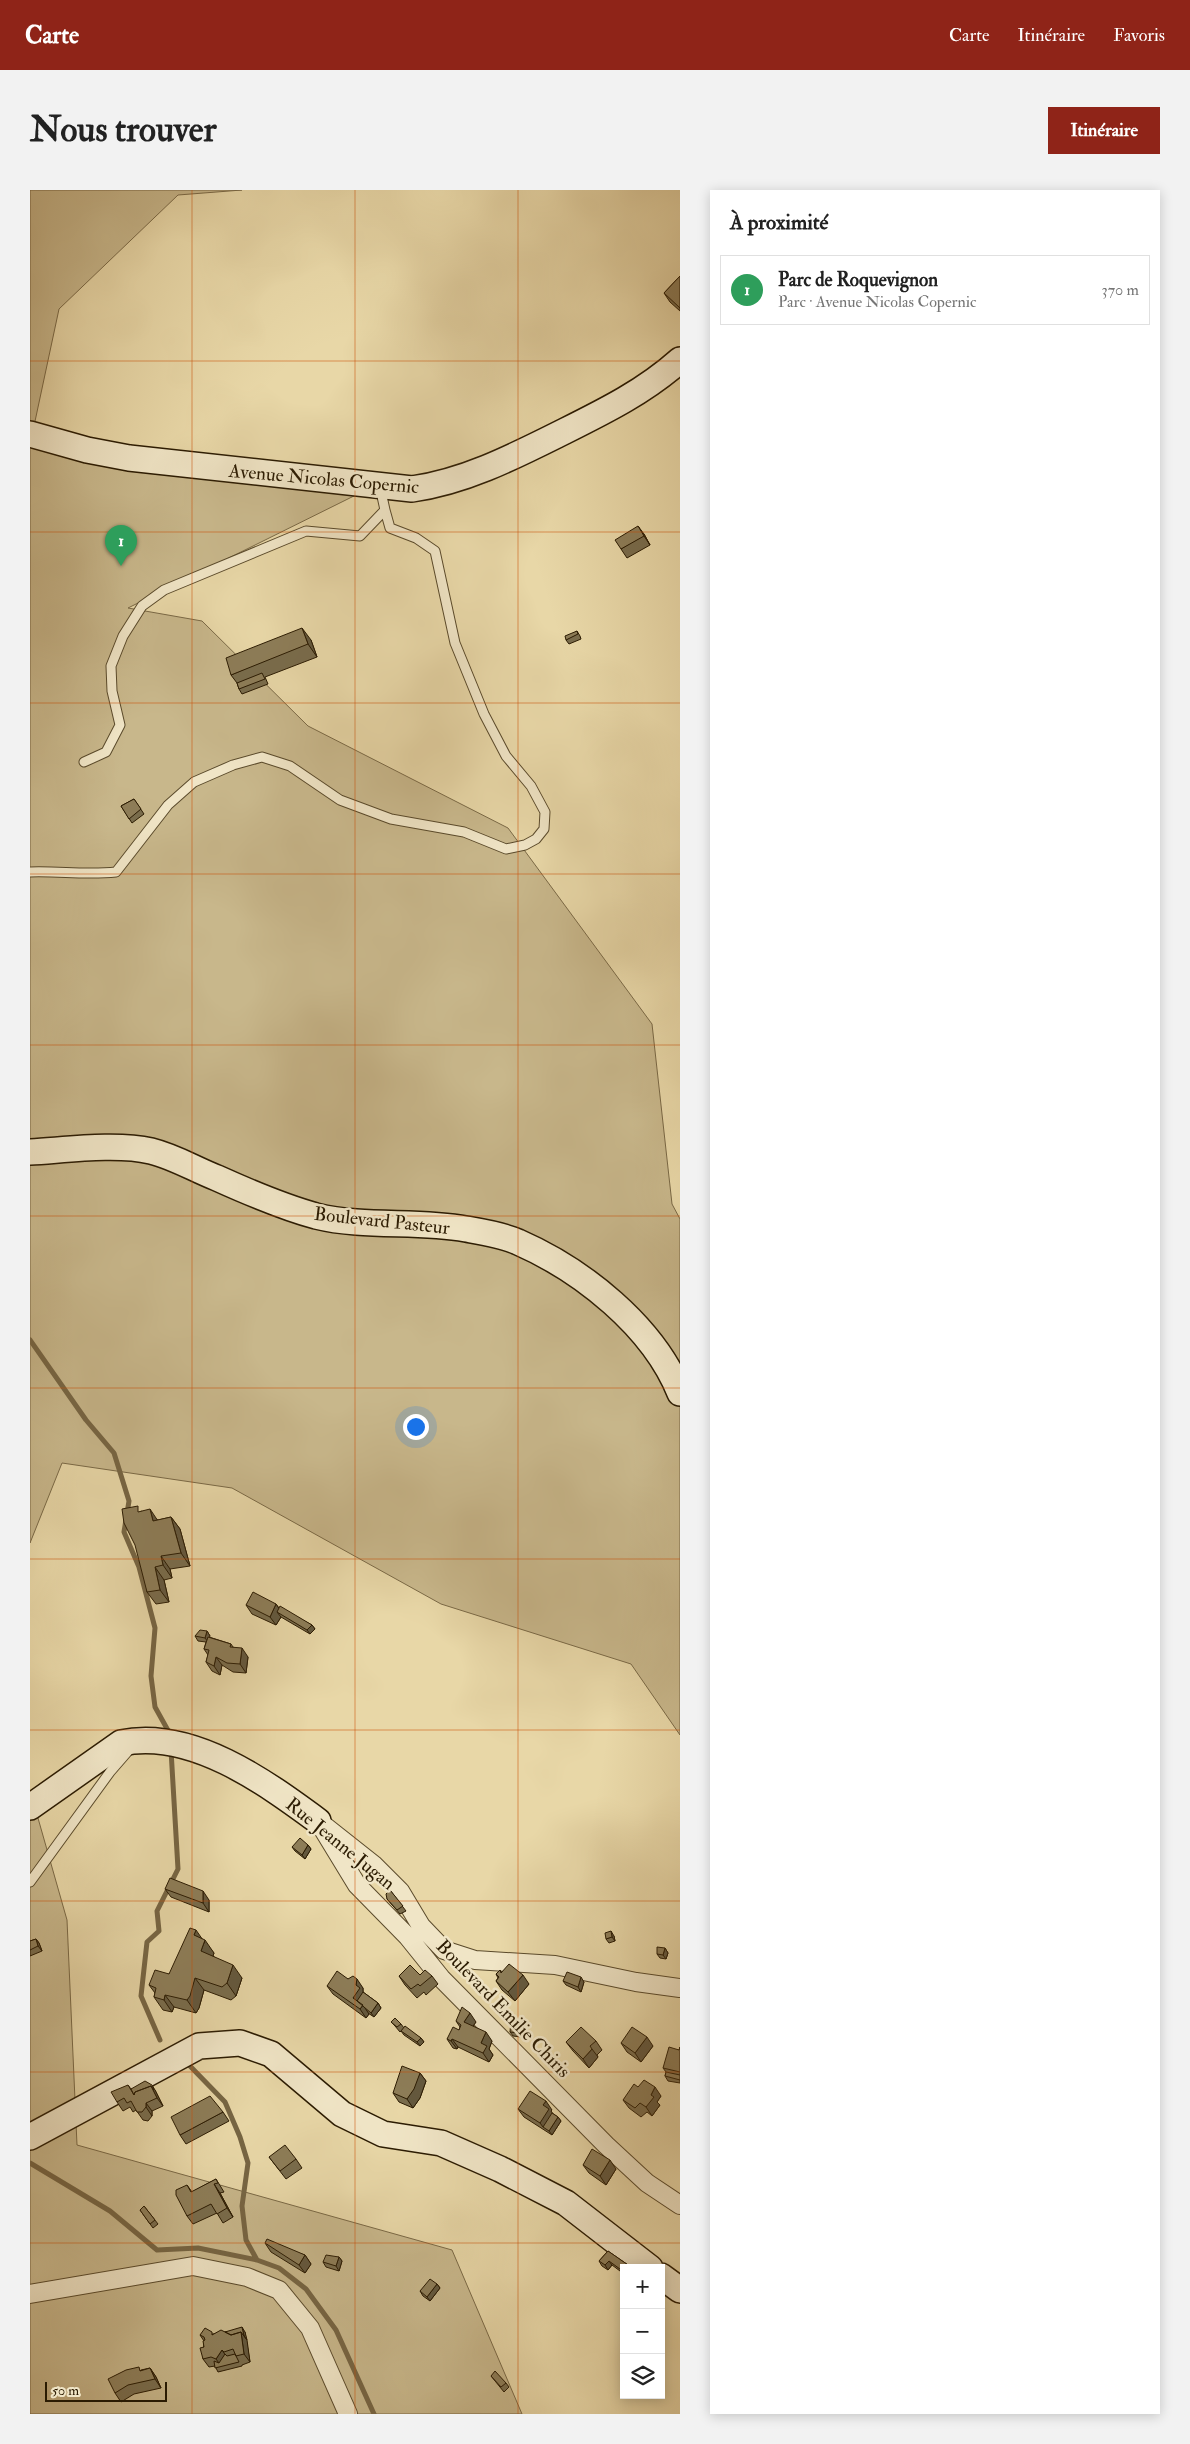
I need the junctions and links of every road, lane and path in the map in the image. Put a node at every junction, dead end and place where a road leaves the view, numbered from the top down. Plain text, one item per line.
1 (680, 360) edge
2 (30, 434) edge
3 (380, 484) junction
4 (385, 510) junction
5 (84, 762) dead end
6 (30, 872) edge
7 (30, 1152) edge
8 (680, 1393) edge
9 (148, 1740) junction
10 (30, 1807) edge
11 (318, 1821) junction
12 (30, 1882) edge
13 (680, 1988) edge
14 (30, 2137) edge
15 (680, 2205) edge
16 (645, 2264) edge
17 (665, 2279) edge
18 (680, 2290) edge
19 (30, 2294) edge
20 (348, 2414) edge

1 - 3 main road, Avenue Nicolas Copernic
2 - 3 main road, Avenue Nicolas Copernic
3 - 4 lane
4 - 5 lane
4 - 6 lane
7 - 8 main road, Boulevard Pasteur
9 - 10 main road
9 - 11 main road, Rue Jeanne Jugan
9 - 12 lane
11 - 13 street, Rue Jeanne Jugan
11 - 15 street, Boulevard Emilie Chiris
14 - 16 main road
17 - 18 main road
19 - 20 street

